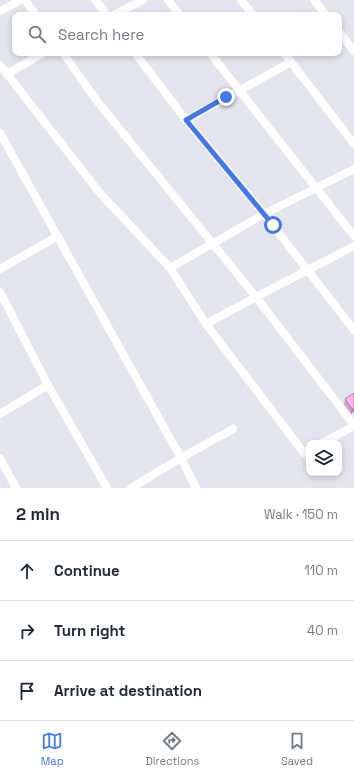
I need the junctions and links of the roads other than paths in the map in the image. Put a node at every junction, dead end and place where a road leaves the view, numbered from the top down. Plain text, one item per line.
1 (21, 0) edge
2 (25, 0) edge
3 (95, 0) edge
4 (143, 0) edge
5 (168, 0) edge
6 (240, 0) edge
7 (314, 0) edge
8 (0, 11) edge
9 (34, 12) edge
10 (105, 12) edge
11 (119, 12) edge
12 (178, 12) edge
13 (250, 12) edge
14 (324, 12) edge
15 (342, 36) edge
16 (354, 51) edge
17 (39, 56) edge
18 (65, 56) edge
19 (137, 56) edge
20 (212, 56) edge
21 (286, 56) edge
22 (291, 62) junction
23 (0, 65) edge
24 (7, 74) junction
25 (239, 90) junction
26 (186, 120) junction
27 (0, 133) edge
28 (354, 144) edge
29 (354, 169) edge
30 (316, 187) junction
31 (264, 214) junction
32 (58, 236) junction
33 (354, 236) edge
34 (212, 243) junction
35 (354, 246) edge
36 (170, 268) junction
37 (0, 269) edge
38 (308, 270) junction
39 (0, 292) edge
40 (256, 297) junction
41 (206, 324) junction
42 (354, 330) edge
43 (48, 385) junction
44 (0, 414) edge
45 (354, 425) edge
46 (233, 429) dead end
47 (327, 440) edge
48 (306, 452) edge
49 (0, 458) edge
50 (181, 458) junction
51 (16, 488) edge
52 (107, 488) edge
53 (131, 488) edge
54 (196, 488) edge

1 - 8 street
2 - 9 street
3 - 10 street
4 - 11 street
5 - 12 street
6 - 13 street
7 - 14 street
15 - 16 street
17 - 24 street
18 - 34 street
19 - 26 street
20 - 25 street
21 - 22 street
22 - 25 street
22 - 28 street
23 - 24 street
24 - 36 street
25 - 26 street
25 - 30 street
26 - 31 street
27 - 32 street
29 - 30 street
30 - 31 street
30 - 33 street
31 - 34 street
31 - 38 street
32 - 37 street
32 - 50 street
34 - 36 street
34 - 40 street
35 - 38 street
36 - 41 street
38 - 40 street
38 - 42 street
39 - 43 street
40 - 41 street
40 - 45 street
41 - 48 street
43 - 44 street
43 - 52 street
45 - 47 street
46 - 50 street
49 - 51 street
50 - 53 street
50 - 54 street

